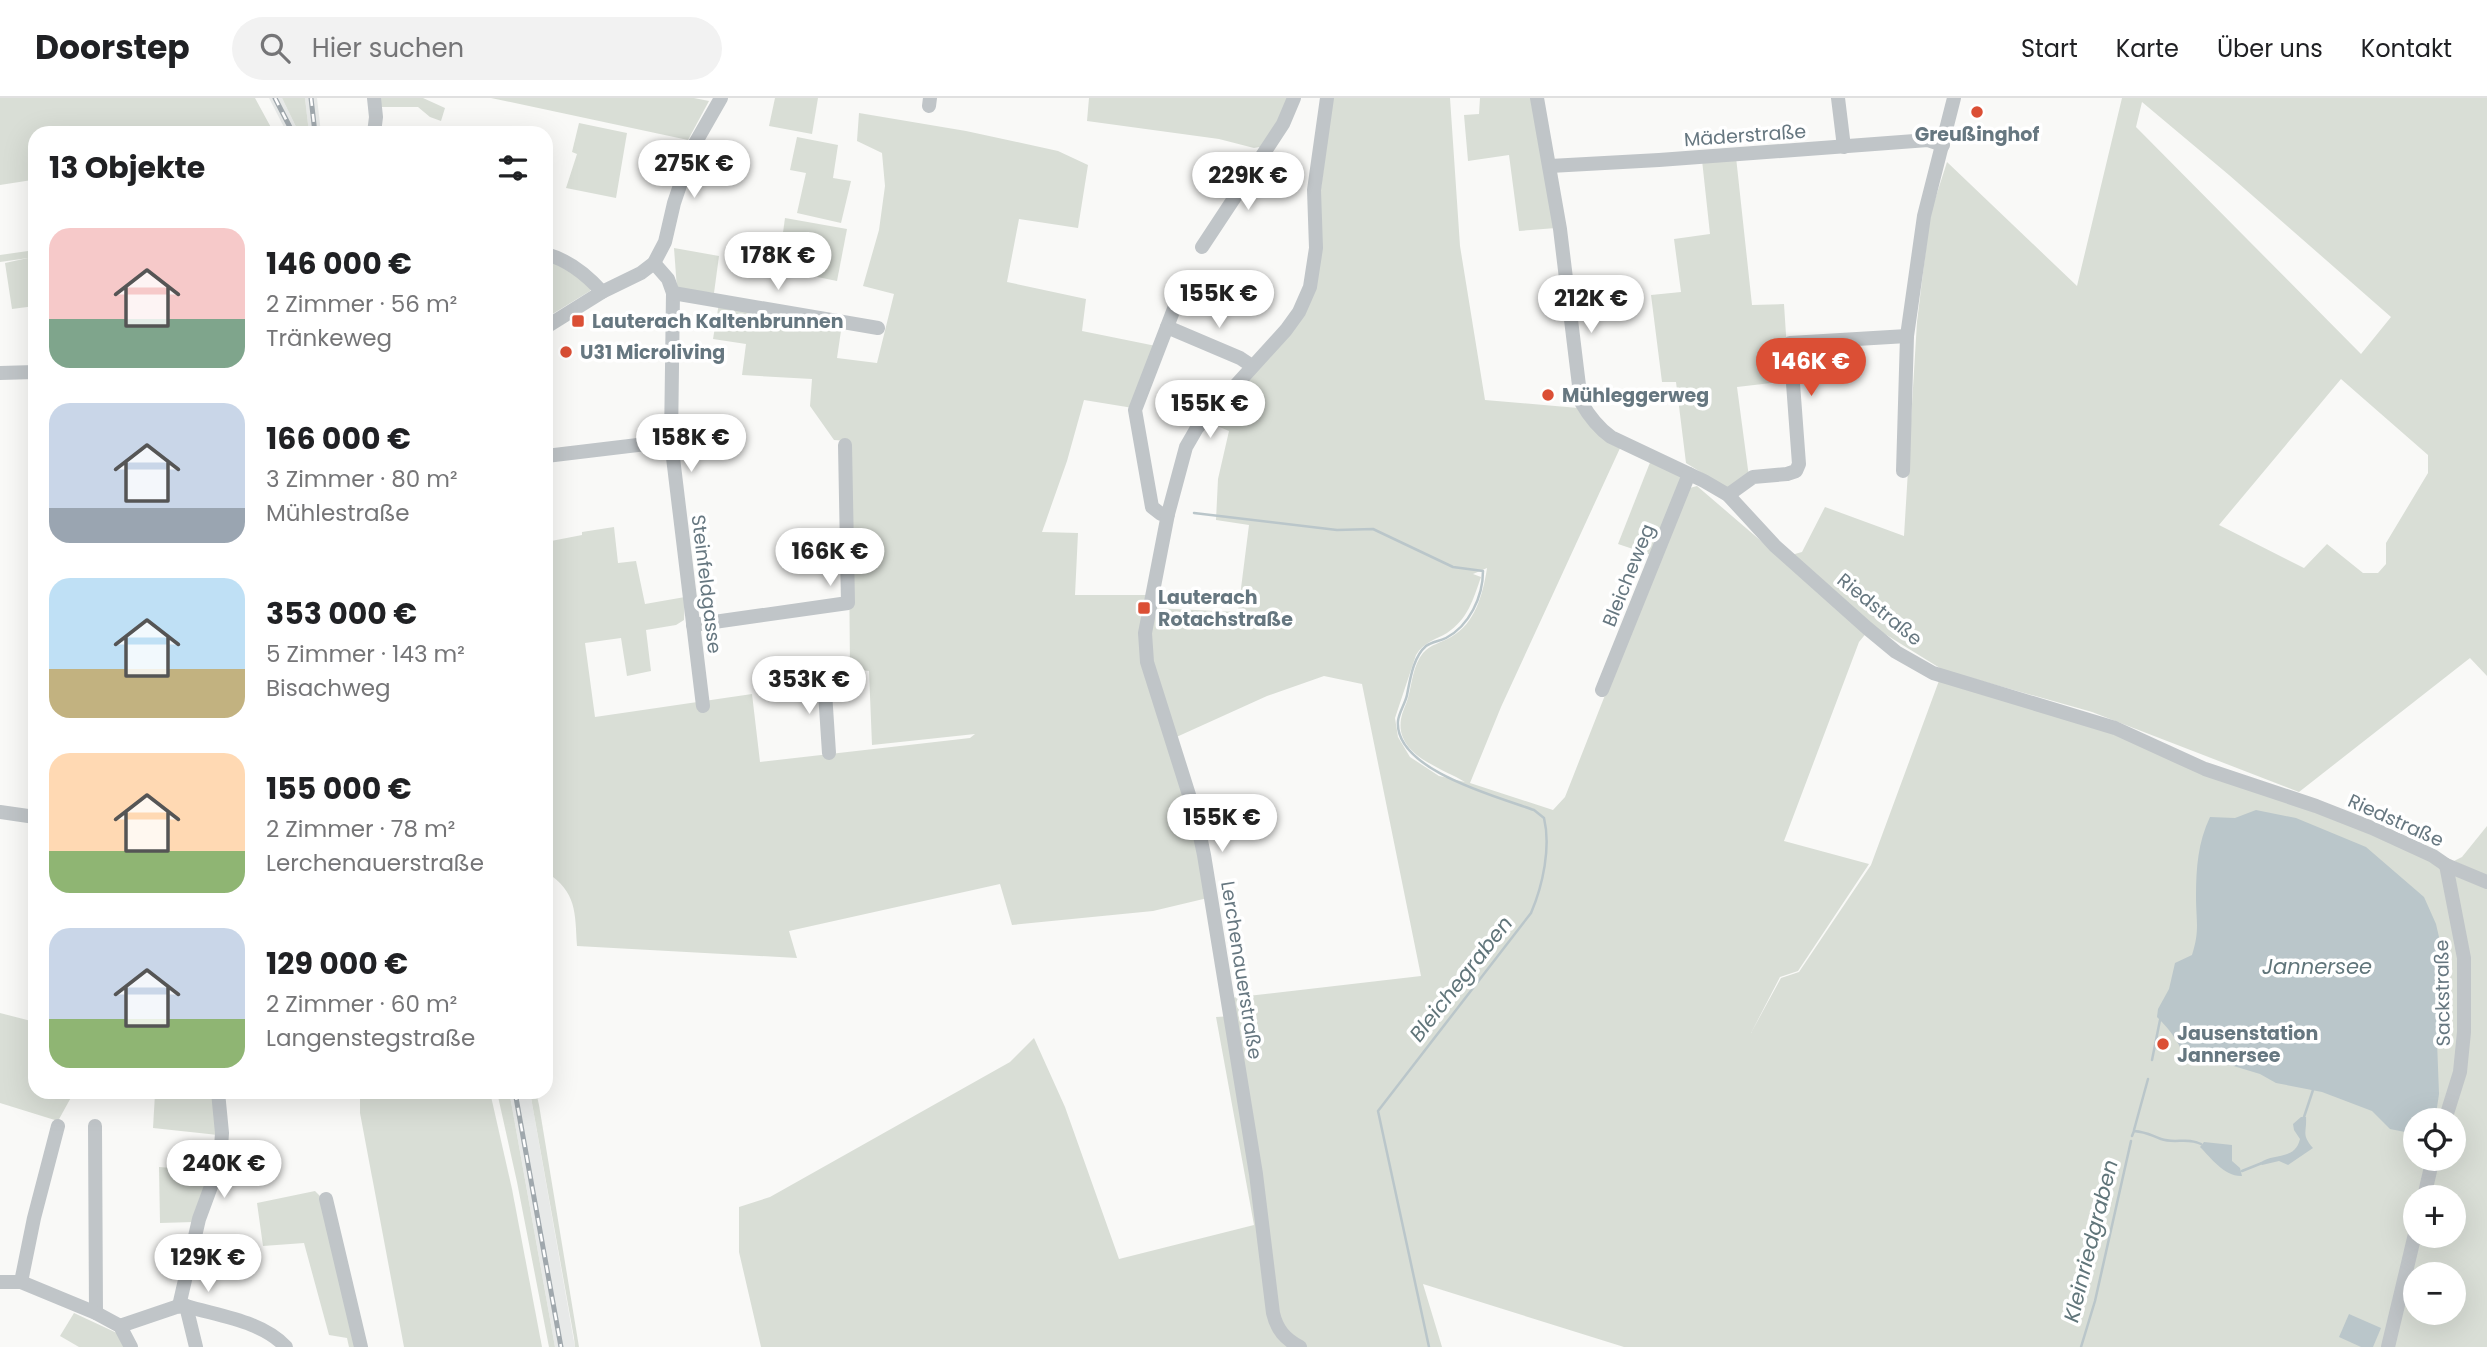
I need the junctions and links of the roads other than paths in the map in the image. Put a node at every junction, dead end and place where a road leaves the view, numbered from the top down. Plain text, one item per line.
1 (374, 98) edge
2 (721, 98) edge
3 (1294, 98) edge
4 (1327, 98) edge
5 (1537, 98) edge
6 (1838, 98) edge
7 (1954, 98) edge
8 (375, 126) edge
9 (1943, 145) junction
10 (1843, 147) junction
11 (1549, 166) junction
12 (1202, 247) dead end
13 (553, 257) edge
14 (654, 263) junction
15 (602, 292) junction
16 (673, 293) junction
17 (1177, 301) dead end
18 (553, 323) edge
19 (1167, 327) junction
20 (878, 328) dead end
21 (1907, 336) junction
22 (1252, 366) junction
23 (28, 372) edge
24 (0, 373) edge
25 (671, 442) junction
26 (845, 445) dead end
27 (553, 455) edge
28 (1903, 471) dead end
29 (1689, 474) junction
30 (1728, 495) junction
31 (1168, 514) junction
32 (693, 625) junction
33 (824, 677) dead end
34 (1602, 690) dead end
35 (703, 706) dead end
36 (829, 753) dead end
37 (0, 812) edge
38 (28, 816) edge
39 (2446, 865) junction
40 (2487, 882) edge
41 (219, 1099) edge
42 (2449, 1108) edge
43 (58, 1126) dead end
44 (95, 1126) dead end
45 (326, 1199) dead end
46 (2412, 1248) edge
47 (0, 1282) edge
48 (22, 1282) junction
49 (183, 1306) junction
50 (96, 1314) junction
51 (120, 1326) junction
52 (131, 1347) edge
53 (196, 1347) edge
54 (286, 1347) edge
55 (361, 1347) edge
56 (1300, 1347) edge
57 (2388, 1347) edge

1 - 8 street
2 - 14 street
3 - 12 street
4 - 22 street, Lerchenauerstraße
5 - 11 street, Riedstraße
6 - 10 street
7 - 9 street
9 - 10 street, Mäderstraße
9 - 21 street
10 - 11 street, Mäderstraße
11 - 29 street, Riedstraße
13 - 15 street
14 - 15 street
14 - 16 street
15 - 18 street
16 - 20 street
16 - 25 street, Steinfeldgasse
17 - 19 street
19 - 22 street
19 - 31 street
21 - 28 street
21 - 30 street
22 - 31 street, Lerchenauerstraße
23 - 24 street
25 - 27 street
25 - 32 street, Steinfeldgasse
26 - 32 street
29 - 30 street, Riedstraße
29 - 34 street, Bleicheweg
30 - 39 street, Riedstraße
31 - 56 street, Lerchenauerstraße
32 - 35 street, Steinfeldgasse
33 - 36 street
37 - 38 street
39 - 40 street, Riedstraße
39 - 42 street, Sackstraße
41 - 49 street
43 - 48 street
44 - 50 street
45 - 55 street
46 - 57 street
47 - 48 street
48 - 50 street
49 - 51 street
49 - 53 street
49 - 54 street
50 - 51 street
51 - 52 street

